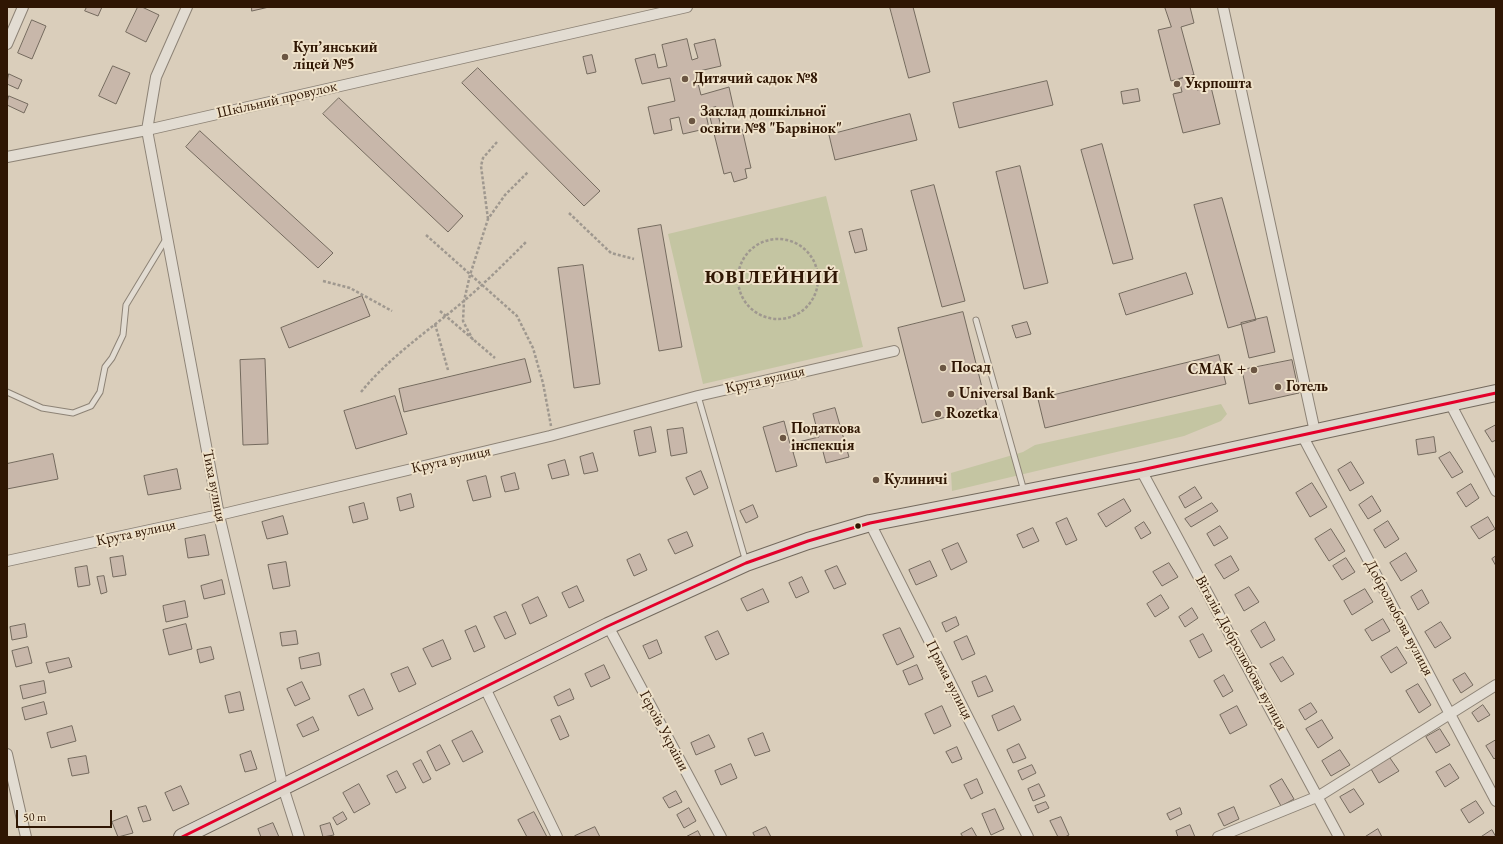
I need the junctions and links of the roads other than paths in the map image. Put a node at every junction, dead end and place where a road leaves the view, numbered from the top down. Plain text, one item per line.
1 (24, 7) edge
2 (187, 7) edge
3 (687, 7) edge
4 (1224, 7) edge
5 (7, 44) edge
6 (147, 130) junction
7 (7, 158) edge
8 (167, 238) junction
9 (976, 320) dead end
10 (894, 351) dead end
11 (7, 392) edge
12 (1496, 393) edge
13 (698, 396) junction
14 (1450, 403) junction
15 (1308, 433) junction
16 (1141, 470) junction
17 (1496, 491) edge
18 (1024, 494) junction
19 (219, 515) junction
20 (870, 523) junction
21 (7, 561) edge
22 (746, 562) junction
23 (608, 626) junction
24 (1496, 685) edge
25 (485, 688) junction
26 (1450, 713) junction
27 (7, 754) edge
28 (283, 787) junction
29 (1319, 796) junction
30 (1496, 801) edge
31 (26, 837) edge
32 (182, 837) edge
33 (299, 837) edge
34 (557, 837) edge
35 (721, 837) edge
36 (1028, 837) edge
37 (1218, 837) edge
38 (1340, 837) edge

1 - 5 street
2 - 6 street
3 - 6 street, Шкільний провулок
4 - 15 street, Добролюбова вулиця
6 - 7 street, Шкільний провулок
6 - 8 street, Тиха вулиця
8 - 11 lane
8 - 19 street, Тиха вулиця
9 - 18 lane
10 - 13 street, Крута вулиця
12 - 14 main road
13 - 19 street, Крута вулиця
13 - 22 lane
14 - 15 main road
14 - 17 street
15 - 16 main road
15 - 26 street, Добролюбова вулиця
16 - 18 main road
16 - 29 street, Віталія Добролюбова вулиця
18 - 20 main road
19 - 21 street, Крута вулиця
19 - 28 street, Тиха вулиця
20 - 22 main road
20 - 36 street, Пряма вулиця
22 - 23 main road
23 - 25 main road
23 - 35 street, Героїв України
24 - 26 street
25 - 28 main road
25 - 34 street
26 - 29 street
26 - 30 street, Добролюбова вулиця
27 - 31 street
28 - 32 main road
28 - 33 street, Тиха вулиця
29 - 37 street
29 - 38 street, Віталія Добролюбова вулиця

